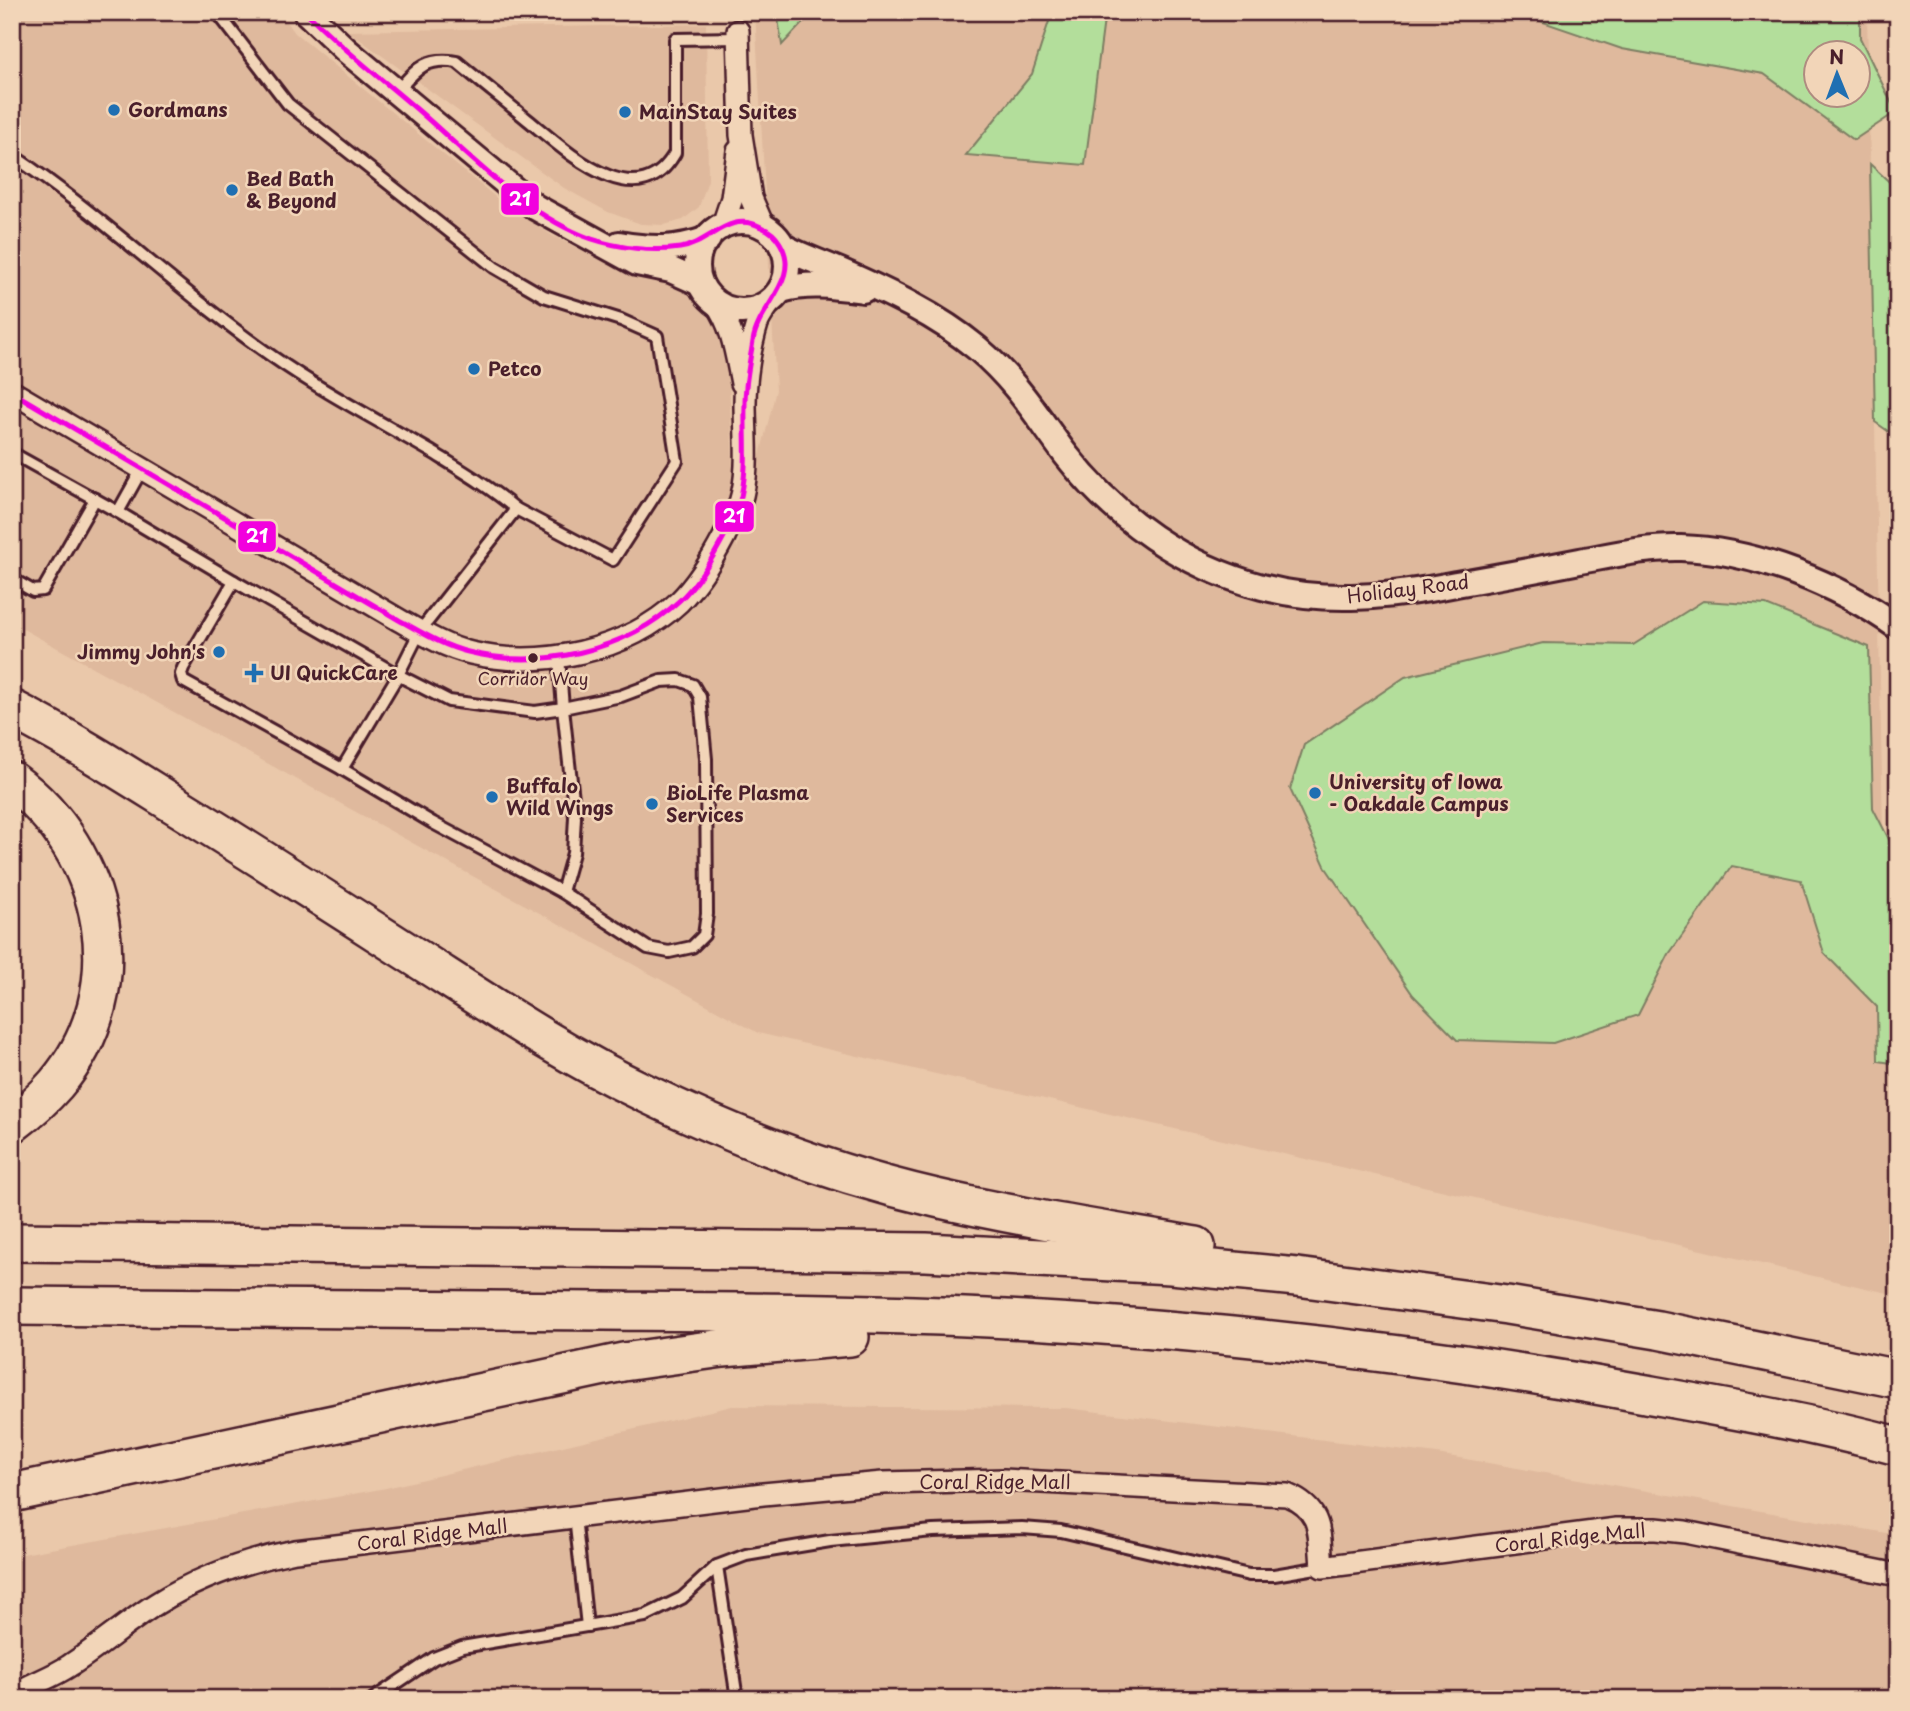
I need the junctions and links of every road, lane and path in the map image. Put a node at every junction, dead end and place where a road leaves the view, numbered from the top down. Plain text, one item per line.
1 (217, 12) edge
2 (306, 12) edge
3 (738, 34) joint
4 (396, 92) junction
5 (741, 135) junction
6 (12, 155) edge
7 (764, 228) junction
8 (715, 233) junction
9 (593, 239) junction
10 (782, 246) junction
11 (700, 283) junction
12 (885, 293) junction
13 (775, 296) junction
14 (716, 303) junction
15 (12, 392) edge
16 (745, 400) junction
17 (12, 453) edge
18 (142, 468) junction
19 (95, 499) junction
20 (516, 509) junction
21 (118, 512) junction
22 (12, 579) edge
23 (234, 582) junction
24 (1898, 627) edge
25 (420, 631) junction
26 (559, 657) junction
27 (398, 675) junction
28 (563, 708) junction
29 (12, 709) edge
30 (342, 769) junction
31 (12, 781) edge
32 (562, 892) junction
33 (12, 1124) edge
34 (12, 1242) edge
35 (1507, 1305) junction
36 (12, 1306) edge
37 (1252, 1338) junction
38 (1898, 1379) edge
39 (1898, 1446) edge
40 (12, 1493) edge
41 (575, 1517) junction
42 (717, 1566) junction
43 (1322, 1567) junction
44 (1898, 1575) edge
45 (587, 1626) junction
46 (68, 1667) junction
47 (12, 1696) edge
48 (38, 1699) edge
49 (373, 1699) edge
50 (737, 1699) edge

1 - 20 lane
2 - 4 street
3 - 4 lane
3 - 5 street
4 - 9 street
5 - 7 street
5 - 8 street
6 - 20 lane
7 - 8 street
7 - 10 street, Holiday Road
8 - 9 street
8 - 11 street
9 - 11 street
10 - 12 street, Holiday Road
10 - 13 street
11 - 14 street
12 - 13 street, Holiday Road
12 - 24 street, Holiday Road
13 - 14 street, Holiday Road
13 - 16 street
14 - 16 street
15 - 18 street
16 - 26 street
17 - 19 lane
18 - 21 lane
18 - 25 street
19 - 21 lane
19 - 22 lane
20 - 25 lane
21 - 23 lane
23 - 27 lane
23 - 30 lane
25 - 26 street
25 - 27 lane
26 - 28 lane
27 - 28 lane
27 - 30 lane
28 - 32 lane
28 - 32 lane
29 - 35 highway
30 - 32 lane
31 - 33 highway
34 - 35 highway
35 - 38 highway
36 - 37 highway
37 - 39 highway
37 - 40 highway
41 - 43 street, Coral Ridge Mall
41 - 45 lane
41 - 46 street, Coral Ridge Mall
42 - 43 lane
42 - 45 lane
42 - 50 lane
43 - 44 street, Coral Ridge Mall
45 - 49 lane
46 - 47 street, Coral Ridge Mall
46 - 48 street, Coral Ridge Mall

